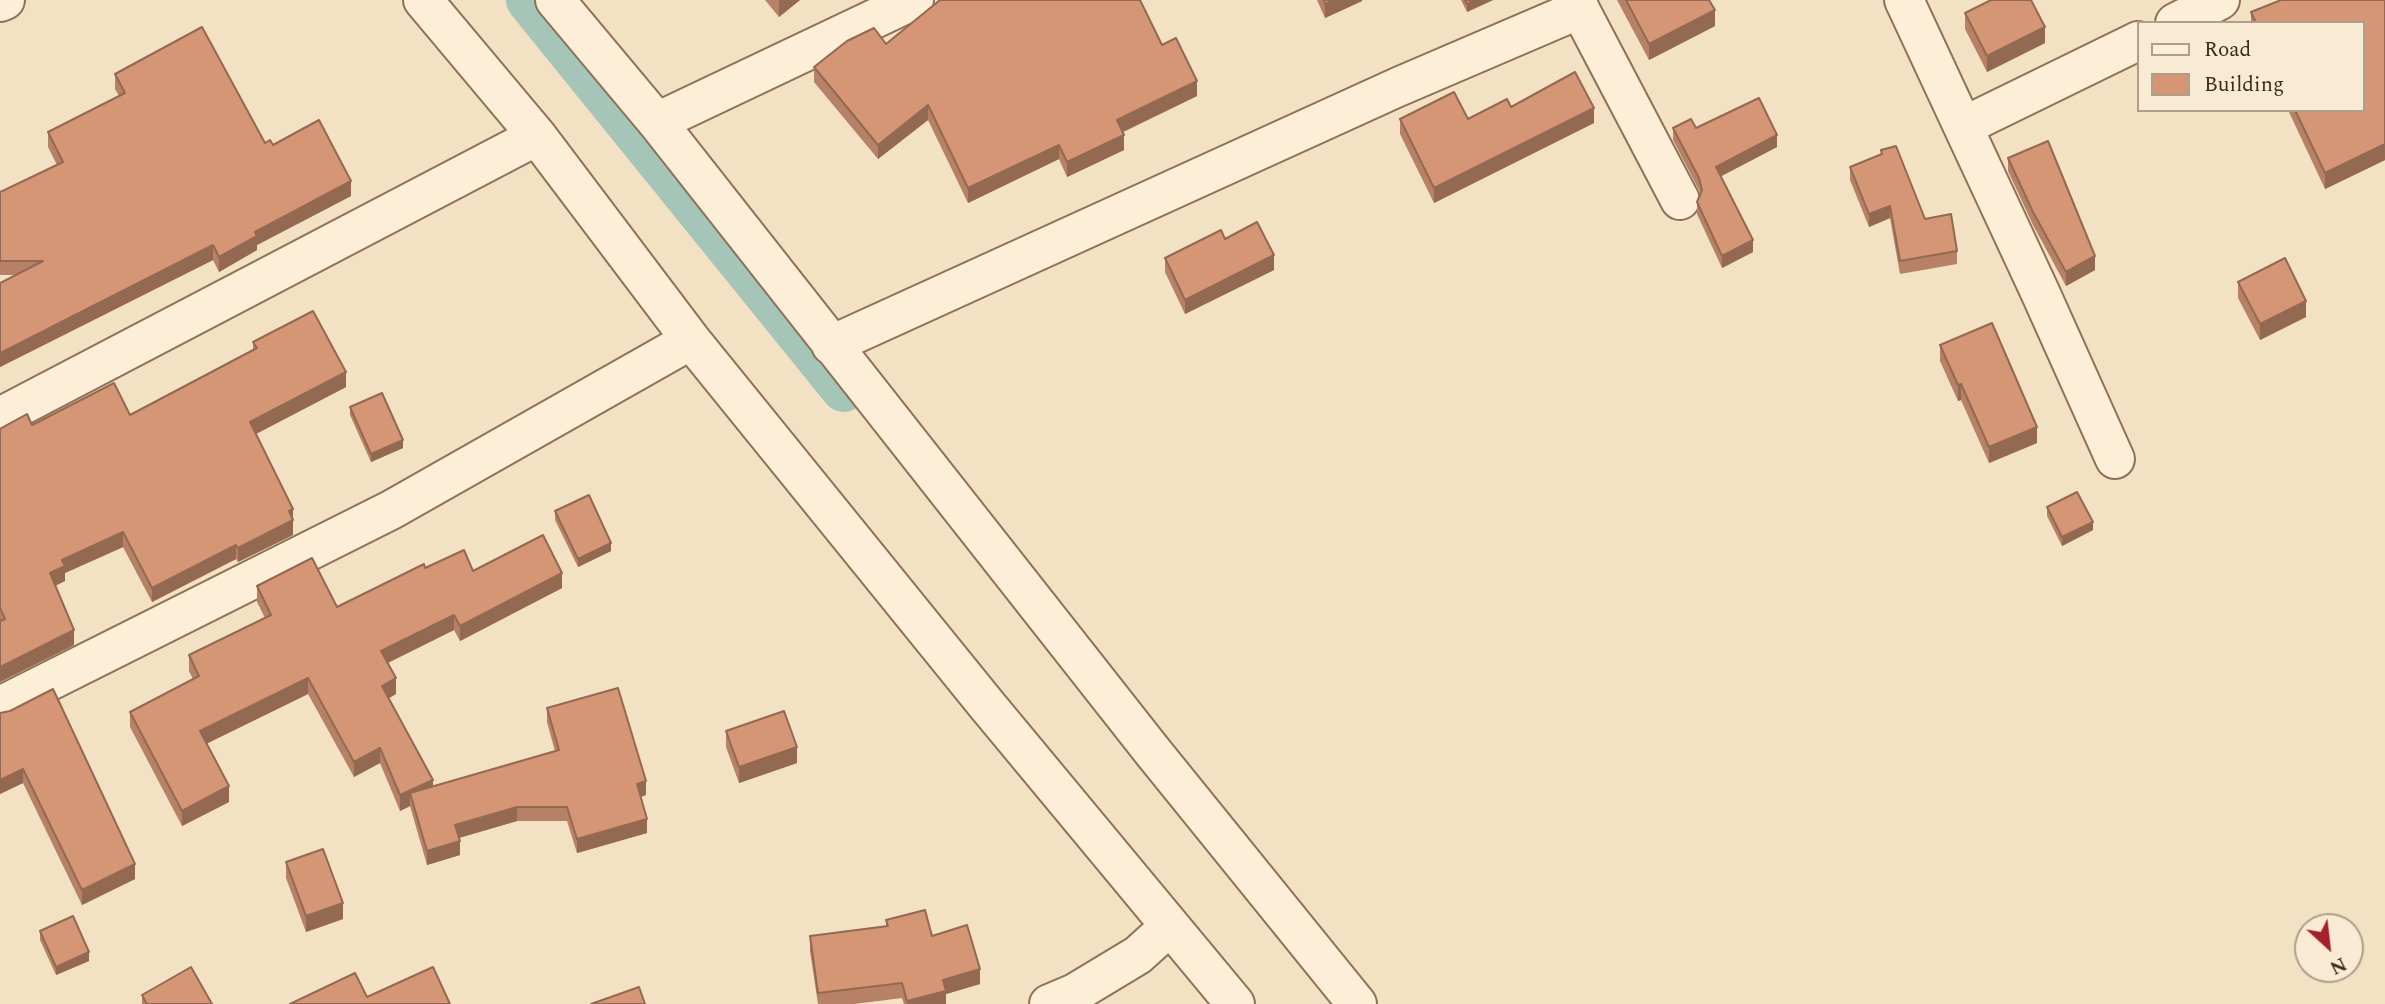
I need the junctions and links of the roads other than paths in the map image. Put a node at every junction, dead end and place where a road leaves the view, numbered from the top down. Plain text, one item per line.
1 (423, 0) edge
2 (555, 0) edge
3 (914, 0) edge
4 (1904, 0) edge
5 (2220, 0) edge
6 (1577, 5) edge
7 (2179, 21) edge
8 (2136, 42) edge
9 (657, 122) junction
10 (1964, 126) junction
11 (537, 136) junction
12 (1681, 200) dead end
13 (691, 340) junction
14 (831, 345) junction
15 (0, 417) edge
16 (2115, 459) dead end
17 (0, 706) edge
18 (1170, 926) junction
19 (1049, 1004) edge
20 (1235, 1004) edge
21 (1357, 1004) edge

1 - 11 street
2 - 9 street
3 - 9 street
4 - 10 street
5 - 7 street
6 - 12 street
6 - 14 street
8 - 10 street
9 - 14 street
10 - 16 street
11 - 13 street
11 - 15 street
13 - 17 street
13 - 18 street
14 - 21 street
18 - 19 street
18 - 20 street

